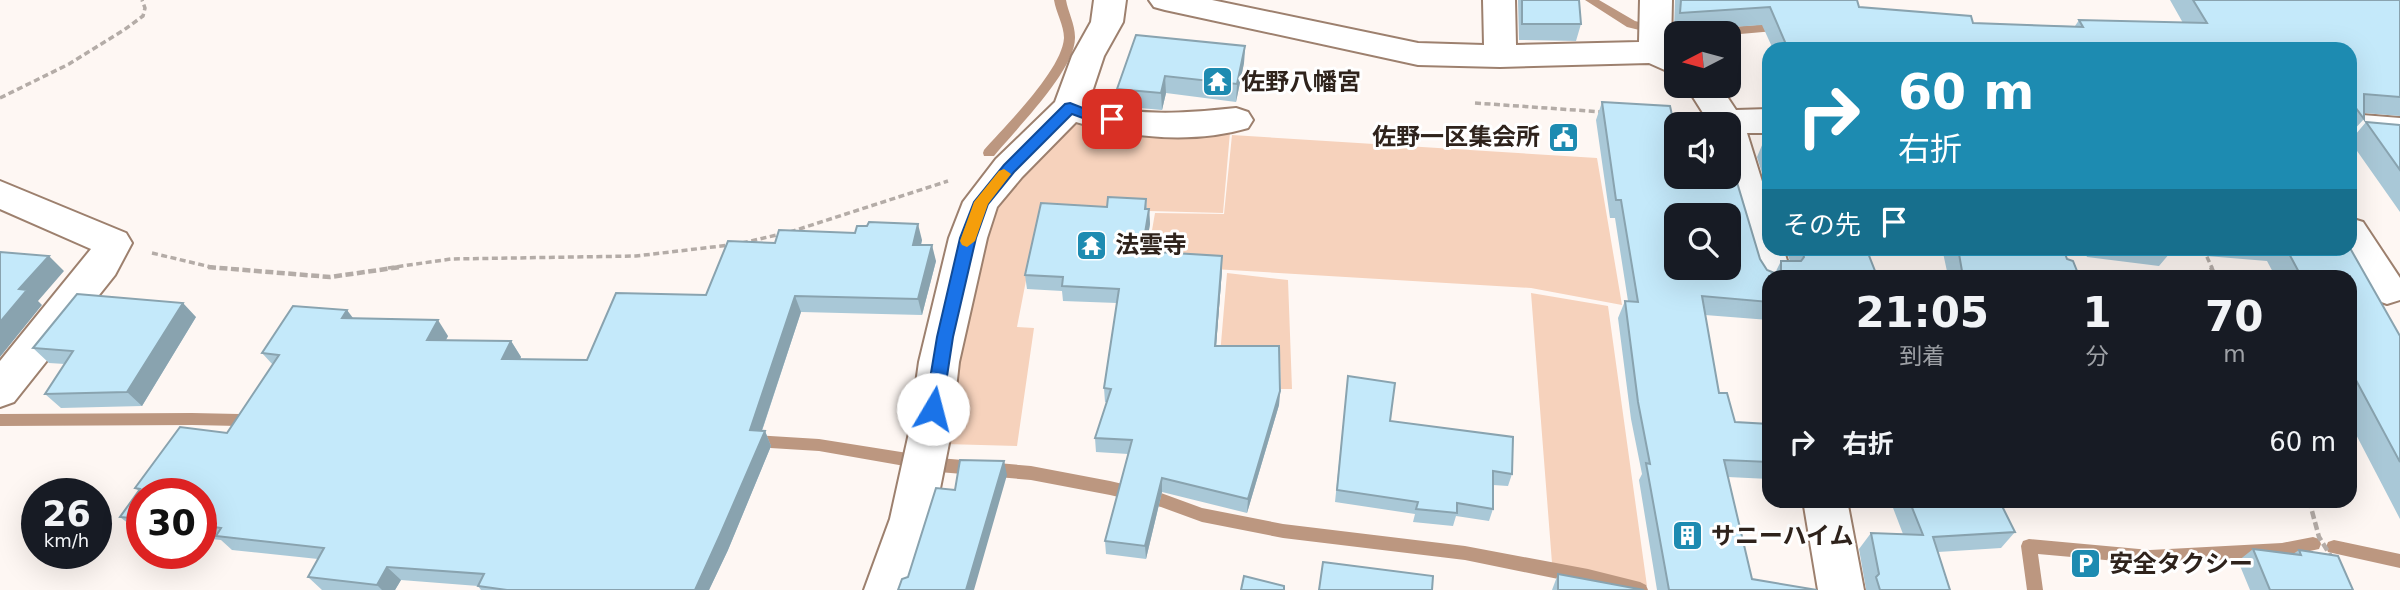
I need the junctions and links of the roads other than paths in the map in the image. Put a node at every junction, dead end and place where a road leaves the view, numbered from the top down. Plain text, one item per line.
1 (1110, 0) edge
2 (1165, 0) edge
3 (1499, 0) edge
4 (1656, 0) edge
5 (1664, 46) edge
6 (1500, 56) junction
7 (1664, 58) edge
8 (1070, 107) junction
9 (1236, 120) dead end
10 (1762, 122) edge
11 (1741, 124) edge
12 (2357, 127) edge
13 (2400, 130) edge
14 (1741, 172) edge
15 (0, 194) edge
16 (1762, 240) edge
17 (2357, 243) edge
18 (2387, 289) dead end
19 (0, 390) edge
20 (1826, 508) edge
21 (887, 590) edge
22 (1841, 590) edge

1 - 8 street
2 - 6 street
3 - 6 street
4 - 5 street
6 - 7 street
8 - 9 street
8 - 21 street
10 - 11 street
12 - 13 street
14 - 16 street
15 - 19 street
17 - 18 street
20 - 22 street

